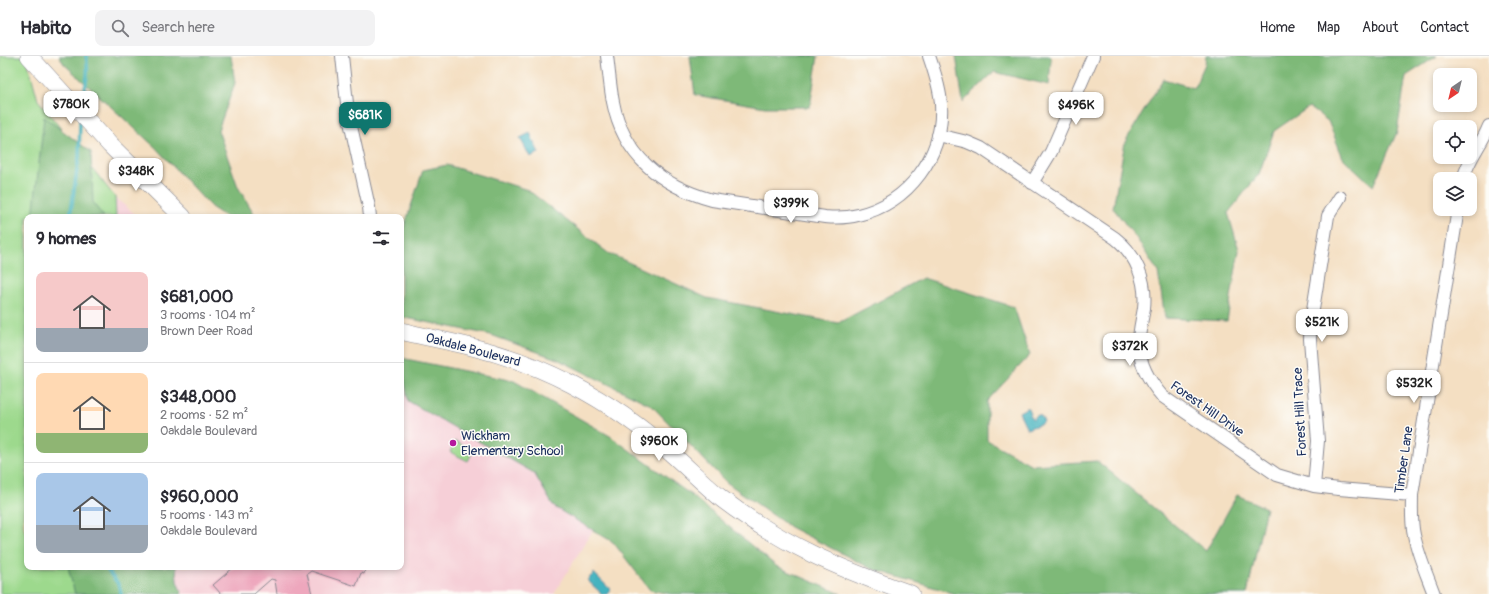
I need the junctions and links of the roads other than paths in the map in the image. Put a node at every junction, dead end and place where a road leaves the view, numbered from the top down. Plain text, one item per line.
1 (29, 56) edge
2 (342, 56) edge
3 (607, 56) edge
4 (928, 56) edge
5 (1093, 56) edge
6 (1489, 126) edge
7 (938, 135) junction
8 (1466, 172) edge
9 (1032, 183) junction
10 (1340, 197) dead end
11 (179, 214) edge
12 (370, 214) edge
13 (1457, 216) edge
14 (404, 332) edge
15 (1314, 486) junction
16 (1412, 495) junction
17 (911, 594) edge
18 (1434, 594) edge

1 - 11 main road
2 - 12 street
3 - 7 street
4 - 7 street
5 - 9 street
6 - 8 street
7 - 9 street, Forest Hill Drive
9 - 15 street, Forest Hill Drive
10 - 15 street, Forest Hill Trace
13 - 16 street, Timber Lane
14 - 17 main road, Oakdale Boulevard
15 - 16 street, Forest Hill Drive
16 - 18 street, Timber Lane

